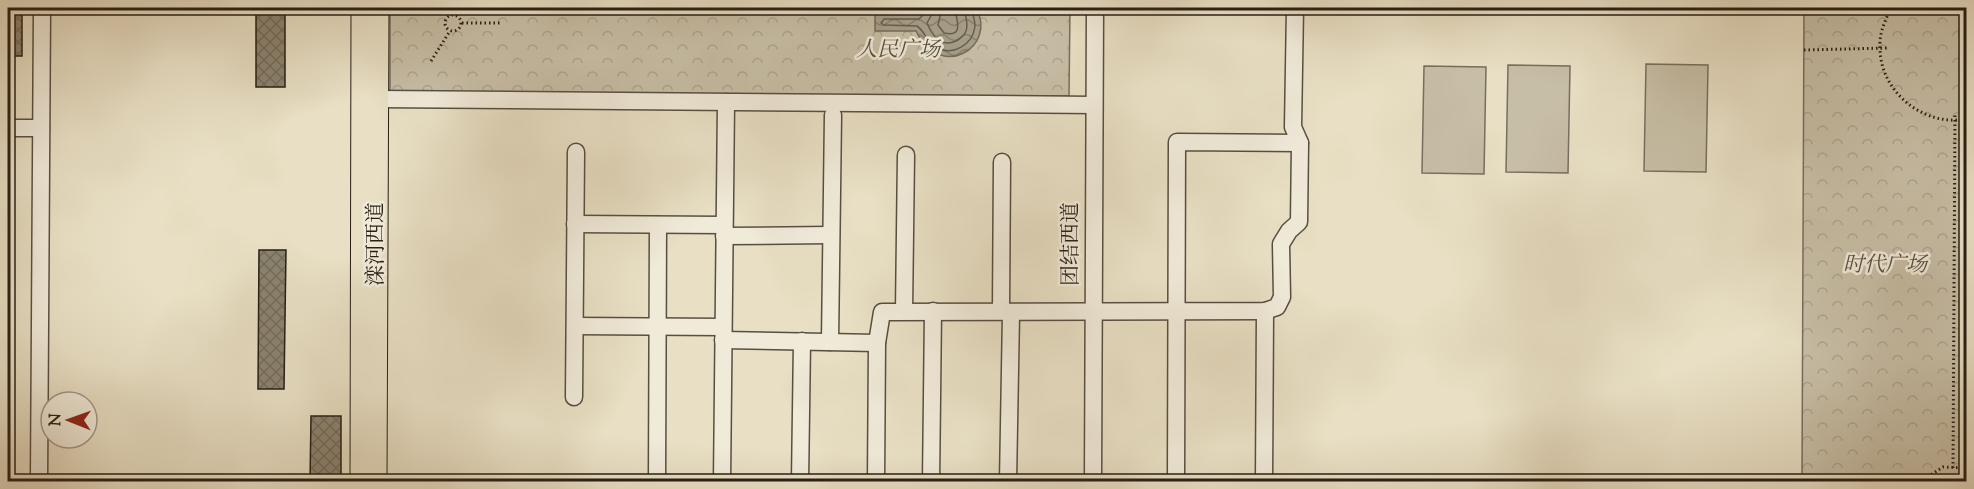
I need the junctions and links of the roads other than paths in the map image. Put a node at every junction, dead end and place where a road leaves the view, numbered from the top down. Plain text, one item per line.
1 (42, 8) edge
2 (362, 8) edge
3 (378, 8) edge
4 (1095, 8) edge
5 (1295, 8) edge
6 (378, 99) junction
7 (726, 102) junction
8 (1094, 105) junction
9 (833, 116) dead end
10 (8, 128) edge
11 (41, 128) junction
12 (1300, 143) junction
13 (576, 152) dead end
14 (906, 155) dead end
15 (1002, 162) dead end
16 (575, 224) junction
17 (658, 225) junction
18 (724, 230) junction
19 (831, 235) junction
20 (1177, 310) junction
21 (904, 311) junction
22 (933, 311) junction
23 (1264, 311) junction
24 (1006, 312) junction
25 (1094, 313) junction
26 (575, 326) junction
27 (658, 326) junction
28 (723, 333) junction
29 (802, 341) junction
30 (830, 342) junction
31 (878, 343) junction
32 (574, 397) dead end
33 (39, 482) edge
34 (361, 482) edge
35 (376, 482) edge
36 (657, 482) edge
37 (722, 482) edge
38 (800, 482) edge
39 (876, 482) edge
40 (931, 482) edge
41 (1008, 482) edge
42 (1093, 482) edge
43 (1176, 482) edge
44 (1264, 482) edge

1 - 11 street
2 - 34 main road, 滦河西道
3 - 6 main road, 滦河西道
4 - 8 street, 团结西道
5 - 12 street
6 - 7 street
6 - 35 main road, 滦河西道
7 - 8 street
7 - 18 street
8 - 25 street, 团结西道
9 - 19 street
10 - 11 street
11 - 33 street
12 - 20 street
12 - 23 street
13 - 16 street
14 - 21 street
15 - 24 street
16 - 17 street
16 - 26 street
17 - 18 street
17 - 27 street
18 - 19 street
18 - 28 street
19 - 30 street
20 - 23 street
20 - 25 street
20 - 43 street
21 - 22 street
21 - 31 street
22 - 24 street
22 - 40 street
23 - 44 street
24 - 25 street
24 - 41 street
25 - 42 street, 团结西道
26 - 27 street
26 - 32 street
27 - 28 street
27 - 36 street
28 - 29 street
28 - 37 street
29 - 30 street
29 - 38 street
30 - 31 street
31 - 39 street

